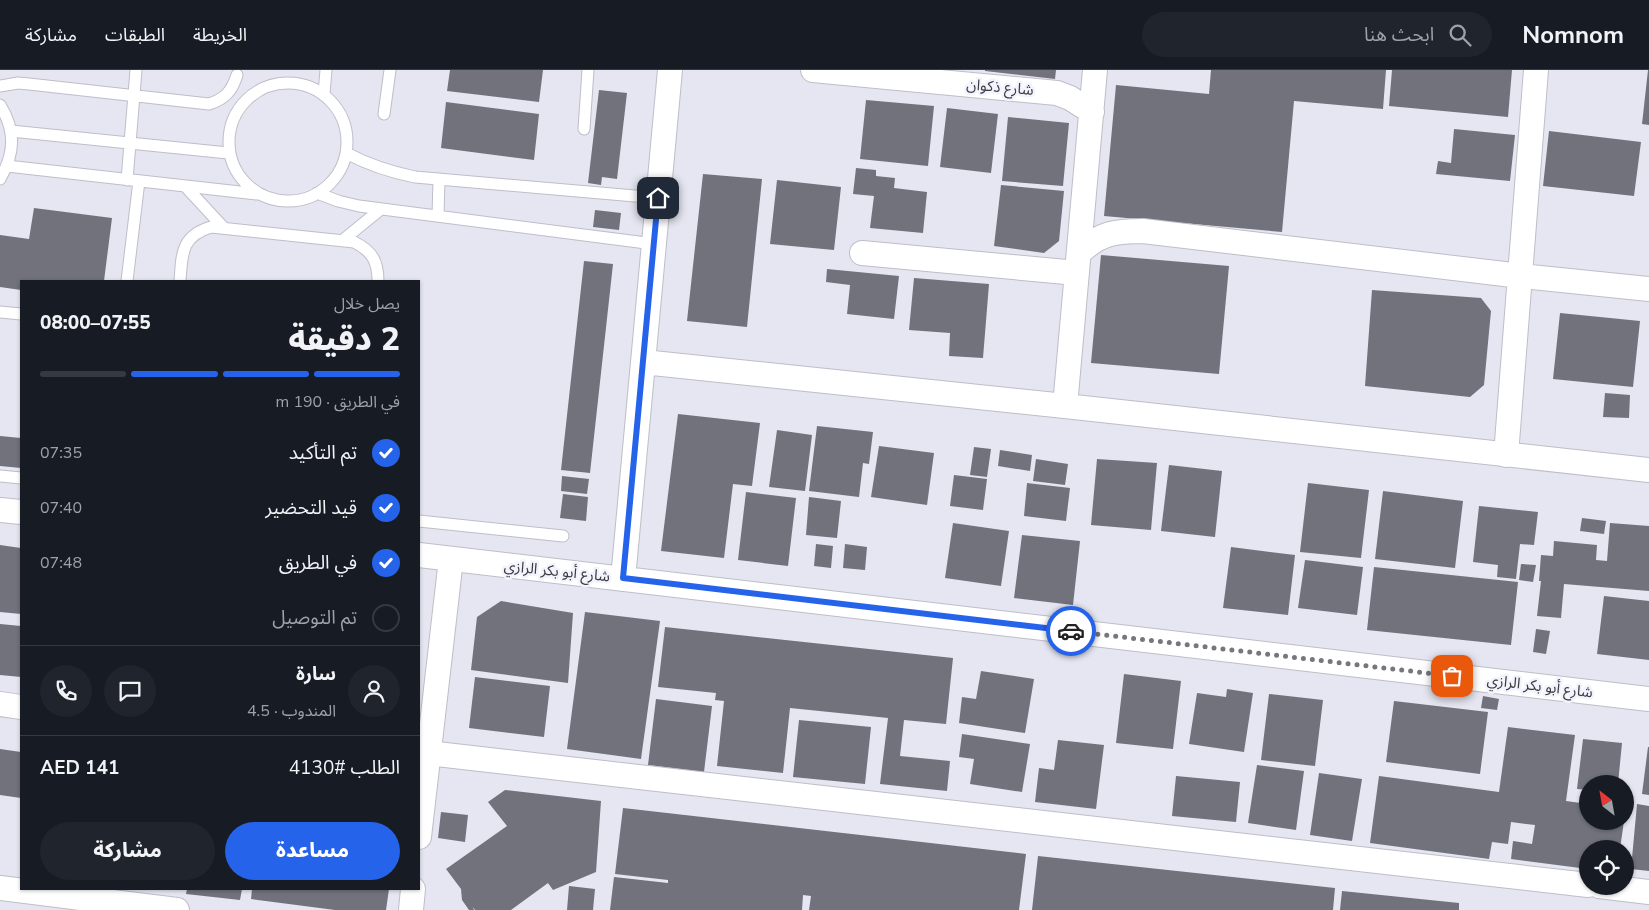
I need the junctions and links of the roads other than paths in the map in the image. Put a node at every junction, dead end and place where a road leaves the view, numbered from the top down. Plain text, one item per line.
1 (136, 70) edge
2 (280, 70) edge
3 (326, 70) edge
4 (390, 70) edge
5 (588, 70) edge
6 (670, 70) edge
7 (814, 70) edge
8 (1096, 70) edge
9 (1536, 70) edge
10 (237, 75) dead end
11 (278, 83) junction
12 (0, 86) edge
13 (324, 94) junction
14 (134, 96) junction
15 (0, 105) edge
16 (1092, 112) junction
17 (384, 114) dead end
18 (584, 128) dead end
19 (11, 131) junction
20 (131, 143) junction
21 (228, 153) junction
22 (346, 154) junction
23 (7, 166) junction
24 (0, 179) edge
25 (440, 179) junction
26 (127, 180) junction
27 (139, 181) junction
28 (185, 186) junction
29 (318, 193) junction
30 (260, 194) junction
31 (658, 198) junction
32 (382, 208) junction
33 (438, 216) junction
34 (223, 227) junction
35 (343, 240) junction
36 (654, 244) junction
37 (862, 254) dead end
38 (1078, 263) junction
39 (1521, 276) junction
40 (127, 280) edge
41 (180, 280) edge
42 (378, 280) edge
43 (1649, 288) edge
44 (0, 312) edge
45 (20, 314) edge
46 (643, 362) junction
47 (1065, 406) junction
48 (1506, 455) junction
49 (1649, 470) edge
50 (0, 476) edge
51 (20, 478) edge
52 (0, 510) edge
53 (20, 512) edge
54 (420, 521) edge
55 (563, 536) dead end
56 (420, 556) edge
57 (451, 559) junction
58 (623, 578) junction
59 (1649, 699) edge
60 (0, 704) edge
61 (20, 707) edge
62 (423, 753) edge
63 (420, 816) edge
64 (1579, 884) edge
65 (0, 888) edge
66 (413, 890) edge
67 (1634, 890) edge
68 (1649, 892) edge
69 (177, 910) edge
70 (411, 910) edge

1 - 14 lane
2 - 11 lane
3 - 13 lane
4 - 17 lane
5 - 18 lane
6 - 31 street
7 - 16 street, شارع ذكوان
8 - 16 street
9 - 39 street
10 - 14 lane
11 - 13 lane
11 - 21 lane
12 - 14 lane
13 - 22 lane
14 - 20 lane
15 - 19 lane
16 - 38 street
19 - 20 lane
19 - 23 lane
20 - 21 lane
20 - 26 lane
21 - 30 lane
22 - 25 lane
22 - 29 lane
23 - 24 lane
23 - 26 lane
25 - 31 lane
25 - 33 lane
26 - 27 lane
27 - 28 lane
27 - 40 lane
28 - 30 lane
28 - 34 lane
29 - 30 lane
29 - 32 lane
31 - 36 street
32 - 33 lane
32 - 35 lane
33 - 36 lane
34 - 35 lane
34 - 41 lane
35 - 42 lane
36 - 46 street
37 - 38 street
38 - 39 street
38 - 47 street
39 - 43 street
39 - 48 street
44 - 45 lane
46 - 47 street
46 - 58 street
47 - 48 street
48 - 49 street
50 - 51 lane
52 - 53 street
54 - 55 lane
56 - 57 street, شارع أبو بكر الرازي
57 - 58 street, شارع أبو بكر الرازي
57 - 62 street
58 - 59 street, شارع أبو بكر الرازي
60 - 61 street
62 - 63 street
62 - 64 street
65 - 69 street
66 - 70 street
67 - 68 street

